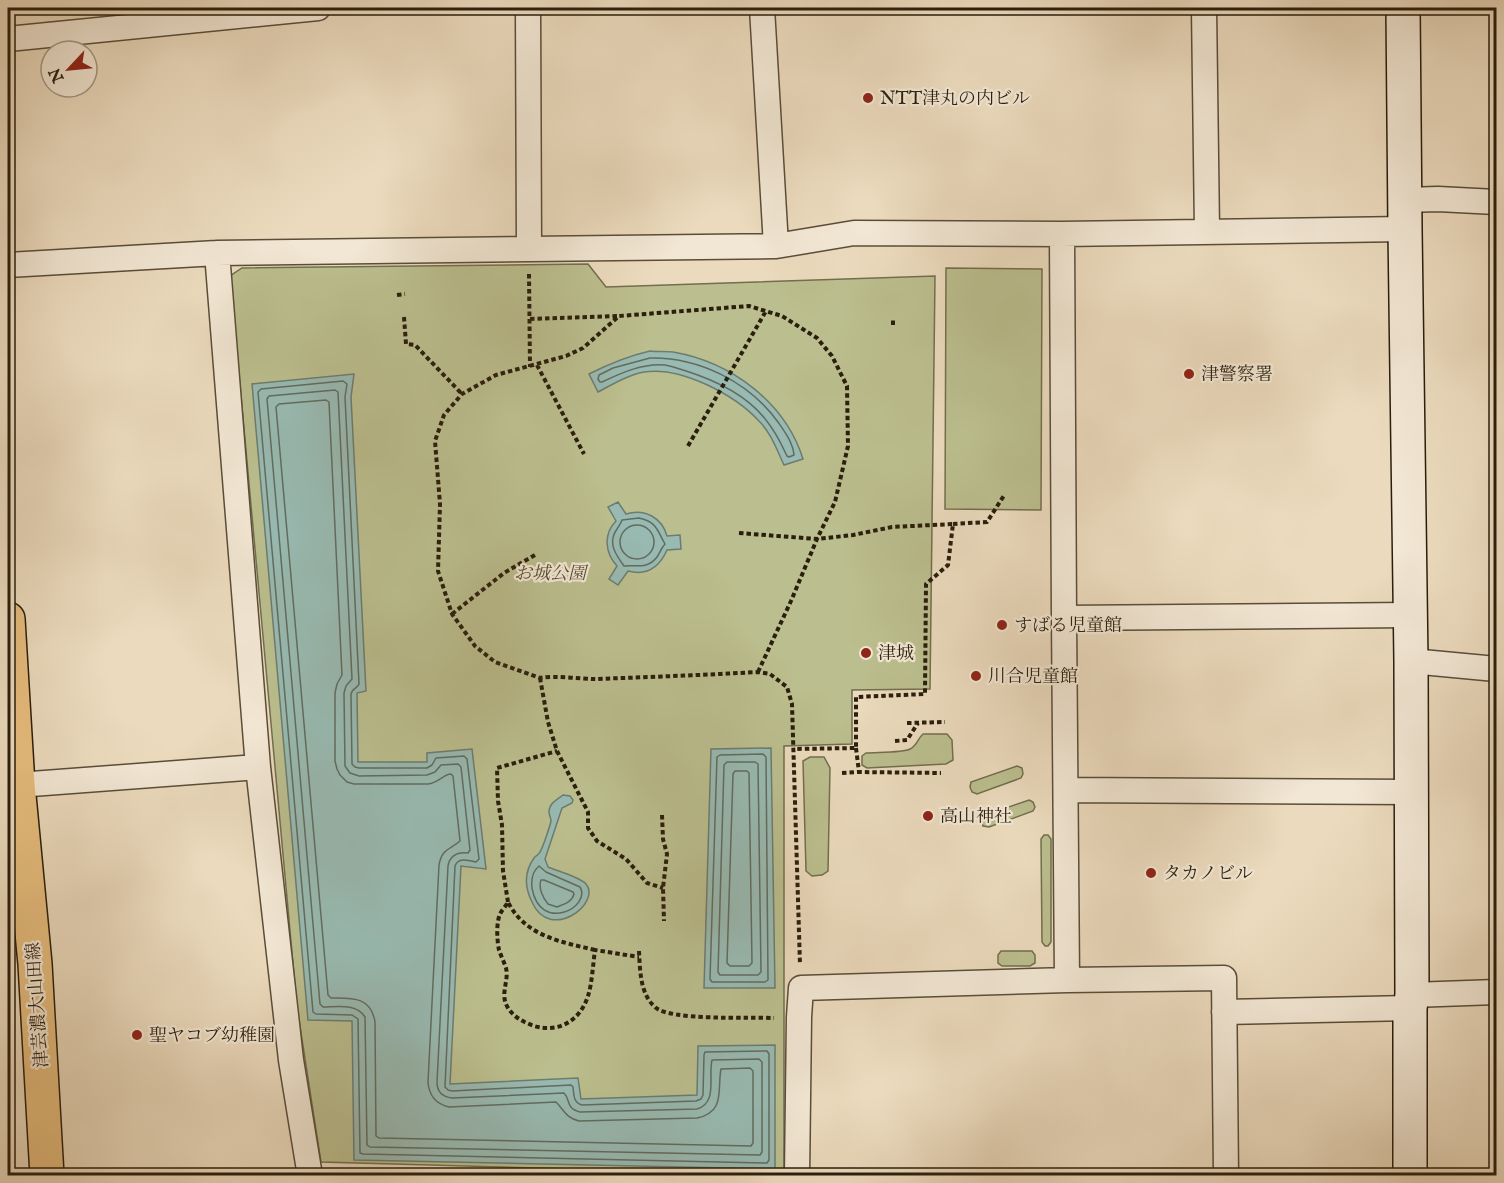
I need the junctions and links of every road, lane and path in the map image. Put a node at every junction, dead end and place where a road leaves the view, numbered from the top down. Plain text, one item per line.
1 (318, 8) edge
2 (528, 8) edge
3 (762, 8) edge
4 (1204, 8) edge
5 (1403, 8) edge
6 (8, 39) edge
7 (1497, 202) edge
8 (1405, 214) junction
9 (1207, 231) junction
10 (1062, 234) junction
11 (776, 246) junction
12 (529, 249) junction
13 (217, 253) junction
14 (8, 265) edge
15 (405, 294) dead end
16 (397, 295) dead end
17 (766, 311) junction
18 (619, 316) junction
19 (404, 317) dead end
20 (893, 318) dead end
21 (530, 319) junction
22 (893, 326) dead end
23 (537, 365) junction
24 (530, 367) junction
25 (462, 394) junction
26 (688, 446) dead end
27 (584, 454) dead end
28 (1005, 494) dead end
29 (953, 524) junction
30 (739, 533) dead end
31 (817, 539) junction
32 (535, 555) dead end
33 (452, 614) junction
34 (1410, 615) junction
35 (1064, 618) junction
36 (8, 619) edge
37 (1411, 662) junction
38 (1497, 669) edge
39 (758, 672) junction
40 (540, 678) junction
41 (919, 722) junction
42 (945, 722) dead end
43 (907, 723) dead end
44 (895, 741) dead end
45 (856, 748) junction
46 (794, 749) junction
47 (557, 751) junction
48 (258, 767) junction
49 (859, 772) junction
50 (842, 773) dead end
51 (941, 773) dead end
52 (18, 785) junction
53 (1066, 790) junction
54 (1411, 792) junction
55 (662, 815) dead end
56 (663, 888) junction
57 (508, 902) junction
58 (664, 921) dead end
59 (595, 950) junction
60 (639, 951) dead end
61 (639, 957) junction
62 (1067, 980) junction
63 (801, 988) junction
64 (1497, 992) edge
65 (1411, 1001) junction
66 (1224, 1012) junction
67 (782, 1018) dead end
68 (47, 1176) edge
69 (310, 1176) edge
70 (797, 1176) edge
71 (1226, 1176) edge
72 (1410, 1176) edge

1 - 6 street
2 - 12 street
3 - 11 street
4 - 9 street
5 - 8 street
7 - 8 street
8 - 9 street
8 - 34 street
9 - 10 street
10 - 11 street
10 - 35 street
11 - 12 street
12 - 13 street
12 - 21 path
13 - 14 street
13 - 48 street
15 - 16 path
17 - 18 path
17 - 26 path
17 - 31 path
18 - 21 path
18 - 23 path
19 - 25 path
20 - 22 path
21 - 24 path
23 - 24 path
23 - 27 path
24 - 25 path
25 - 33 path
28 - 29 path
29 - 31 path
29 - 45 path
30 - 31 path
31 - 39 path
32 - 33 path
33 - 40 path
34 - 35 street
34 - 37 street
35 - 53 street
36 - 52 main road, 津芸濃大山田線
37 - 38 street
37 - 54 street
39 - 40 path
39 - 46 path
40 - 47 path
41 - 42 path
41 - 43 path
41 - 44 path
45 - 46 path
45 - 49 path
46 - 63 path
47 - 56 path
47 - 57 path
48 - 52 street
48 - 69 street
49 - 50 path
49 - 51 path
52 - 68 main road, 津芸濃大山田線
53 - 54 street
53 - 62 street
54 - 65 street
55 - 56 path
56 - 58 path
57 - 59 path
57 - 59 path
59 - 61 path
60 - 61 path
61 - 67 path
62 - 63 street
62 - 66 street
63 - 70 street
64 - 65 street
65 - 66 street
65 - 72 street
66 - 71 street

